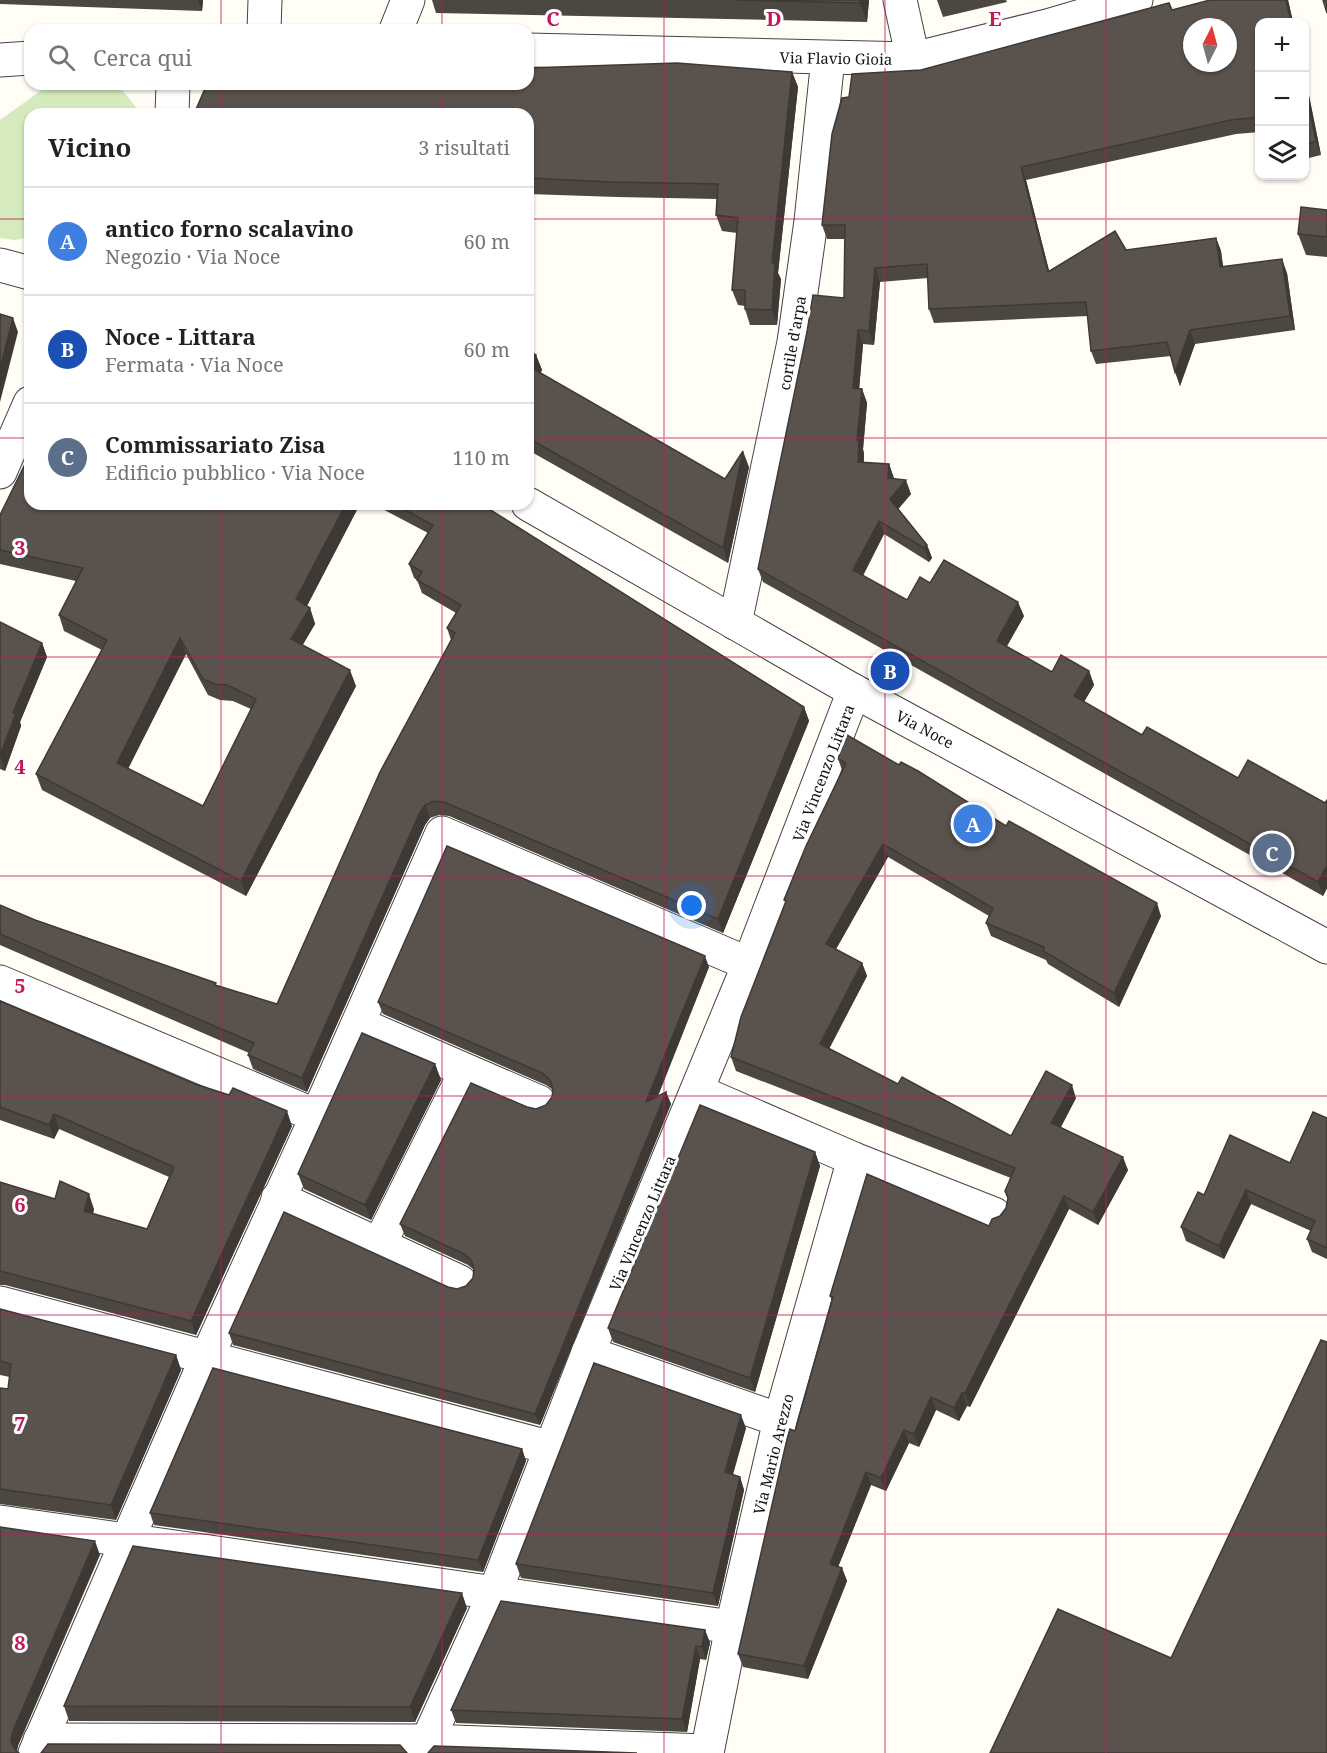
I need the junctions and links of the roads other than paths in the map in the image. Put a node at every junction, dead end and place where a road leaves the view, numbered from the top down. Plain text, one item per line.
1 (266, 0) edge
2 (408, 0) edge
3 (900, 0) edge
4 (1136, 0) edge
5 (1044, 13) edge
6 (264, 24) edge
7 (398, 24) edge
8 (534, 50) edge
9 (24, 58) edge
10 (828, 58) junction
11 (913, 59) junction
12 (0, 60) edge
13 (173, 90) edge
14 (172, 108) edge
15 (0, 265) edge
16 (24, 271) edge
17 (24, 417) edge
18 (0, 472) edge
19 (534, 507) edge
20 (735, 623) junction
21 (854, 691) junction
22 (1327, 947) edge
23 (749, 963) junction
24 (0, 982) edge
25 (358, 1024) junction
26 (466, 1071) junction
27 (697, 1091) junction
28 (539, 1102) dead end
29 (317, 1116) junction
30 (854, 1159) junction
31 (278, 1198) junction
32 (994, 1214) dead end
33 (379, 1245) junction
34 (460, 1282) dead end
35 (0, 1303) edge
36 (588, 1353) junction
37 (207, 1357) junction
38 (780, 1420) junction
39 (552, 1448) junction
40 (0, 1522) edge
41 (126, 1540) junction
42 (495, 1592) junction
43 (732, 1627) junction
44 (38, 1747) edge
45 (424, 1747) edge
46 (707, 1752) edge

1 - 6 street
2 - 7 street
3 - 11 street
4 - 5 street, Via Flavio Gioia
5 - 11 street, Via Flavio Gioia
8 - 10 street, Via Flavio Gioia
9 - 12 street
10 - 11 street, Via Flavio Gioia
10 - 20 street, cortile d'arpa
13 - 14 street
15 - 16 street
17 - 18 street
19 - 20 street, Via Noce
20 - 21 street, Via Noce
21 - 22 street, Via Noce
21 - 23 street, Via Vincenzo Littara
23 - 25 street
23 - 27 street, Via Vincenzo Littara
24 - 29 street
25 - 26 street
25 - 29 street
26 - 28 street
26 - 33 street
27 - 30 street
27 - 36 street, Via Vincenzo Littara
29 - 31 street
30 - 32 street
30 - 38 street, Via Mario Arezzo
31 - 33 street
31 - 37 street
33 - 34 street
35 - 37 street
36 - 38 street
36 - 39 street, Via Vincenzo Littara
37 - 39 street
37 - 41 street
38 - 43 street, Via Mario Arezzo
39 - 42 street, Via Vincenzo Littara
40 - 41 street
41 - 42 street
41 - 44 street
42 - 43 street
42 - 45 street, Via Vincenzo Littara
43 - 46 street, Via Mario Arezzo
44 - 45 street
45 - 46 street

